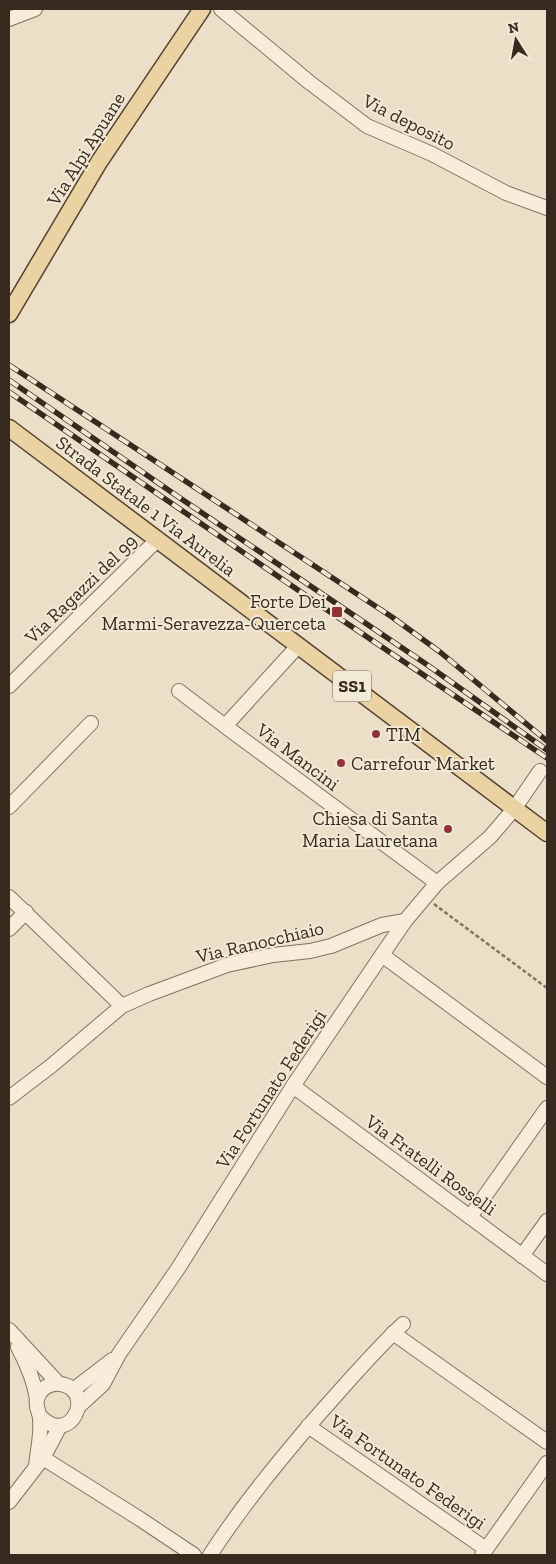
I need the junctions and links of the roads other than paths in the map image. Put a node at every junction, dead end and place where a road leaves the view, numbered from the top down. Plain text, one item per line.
1 (35, 9) edge
2 (200, 9) edge
3 (221, 9) edge
4 (9, 19) edge
5 (547, 208) edge
6 (9, 314) edge
7 (9, 428) edge
8 (158, 539) junction
9 (298, 646) junction
10 (9, 686) edge
11 (179, 691) dead end
12 (91, 724) dead end
13 (225, 726) junction
14 (540, 771) dead end
15 (9, 807) edge
16 (514, 809) junction
17 (547, 833) edge
18 (437, 883) junction
19 (9, 897) edge
20 (26, 912) junction
21 (405, 921) junction
22 (9, 929) edge
23 (382, 955) junction
24 (122, 1006) junction
25 (547, 1077) edge
26 (293, 1086) junction
27 (9, 1098) edge
28 (547, 1108) edge
29 (470, 1217) junction
30 (547, 1221) edge
31 (522, 1256) junction
32 (547, 1274) edge
33 (10, 1331) edge
34 (119, 1354) junction
35 (58, 1383) junction
36 (73, 1390) junction
37 (37, 1399) junction
38 (79, 1406) junction
39 (40, 1416) junction
40 (60, 1426) junction
41 (308, 1426) junction
42 (547, 1442) edge
43 (40, 1463) junction
44 (547, 1463) edge
45 (9, 1502) edge
46 (484, 1552) edge
47 (194, 1555) edge
48 (210, 1555) edge

1 - 4 street
2 - 6 main road, Via Alpi Apuane
3 - 5 street, Via deposito
7 - 8 main road, Strada Statale 1 Via Aurelia / SS1
8 - 9 main road, Strada Statale 1 Via Aurelia / SS1
8 - 10 street, Via Ragazzi del 99
9 - 13 street, Via Mancini
9 - 16 main road, Strada Statale 1 Via Aurelia / SS1
11 - 13 street
12 - 15 street
13 - 18 street, Via Mancini
14 - 16 street, Via Fortunato Federigi
16 - 17 main road, Strada Statale 1 Via Aurelia / SS1
16 - 18 street, Via Fortunato Federigi
18 - 21 street, Via Fortunato Federigi
19 - 20 street
20 - 22 street
20 - 24 street
21 - 23 street, Via Fortunato Federigi
21 - 24 street, Via Ranocchiaio
23 - 25 street
23 - 26 street, Via Fortunato Federigi
24 - 27 street, Via Ranocchiaio
26 - 29 street, Via Fratelli Rosselli
26 - 34 street, Via Fortunato Federigi
28 - 29 street
29 - 31 street, Via Fratelli Rosselli
30 - 31 street
31 - 32 street, Via Fratelli Rosselli
33 - 35 street
33 - 37 street
34 - 36 street
34 - 38 street, Via Fortunato Federigi
35 - 36 street
35 - 37 street
36 - 38 street
37 - 39 street
38 - 40 street
39 - 40 street
39 - 43 street
40 - 43 street
41 - 42 street, Via Fortunato Federigi
41 - 46 street, Via Fortunato Federigi
41 - 48 street, Via Fortunato Federigi
43 - 45 street
43 - 47 street
44 - 46 street

